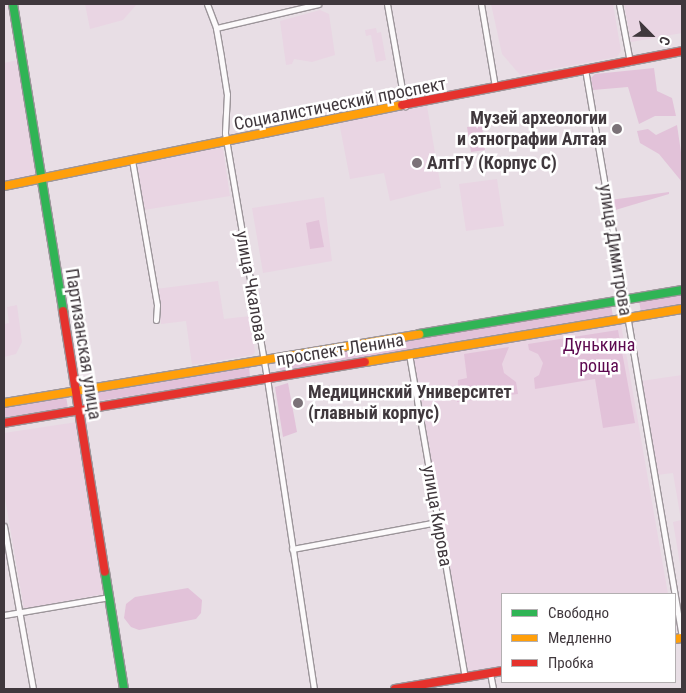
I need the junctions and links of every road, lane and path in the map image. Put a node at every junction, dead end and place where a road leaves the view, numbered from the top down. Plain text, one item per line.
1 (13, 4) edge
2 (207, 4) edge
3 (318, 4) edge
4 (387, 4) edge
5 (480, 4) edge
6 (619, 4) edge
7 (216, 28) junction
8 (682, 51) edge
9 (630, 62) junction
10 (585, 69) junction
11 (495, 87) junction
12 (406, 106) junction
13 (226, 142) junction
14 (132, 160) junction
15 (42, 180) junction
16 (4, 186) edge
17 (682, 290) edge
18 (623, 300) junction
19 (682, 309) edge
20 (626, 318) junction
21 (156, 320) dead end
22 (409, 354) junction
23 (264, 360) junction
24 (267, 378) junction
25 (74, 391) junction
26 (4, 403) edge
27 (78, 409) junction
28 (4, 423) edge
29 (438, 522) junction
30 (4, 526) edge
31 (292, 549) junction
32 (674, 593) edge
33 (110, 597) junction
34 (676, 604) edge
35 (19, 613) junction
36 (4, 615) edge
37 (682, 638) edge
38 (501, 671) edge
39 (490, 673) junction
40 (465, 678) junction
41 (33, 689) edge
42 (124, 689) edge
43 (314, 689) edge
44 (400, 689) edge
45 (493, 689) edge

1 - 15 main road, Партизанская улица
2 - 7 street, улица Чкалова
3 - 7 street
4 - 12 street
5 - 11 street
6 - 9 street
7 - 13 street, улица Чкалова
8 - 9 main road, Социалистический проспект
9 - 10 main road, Социалистический проспект
10 - 11 main road, Социалистический проспект
10 - 18 street, улица Димитрова
11 - 12 main road, Социалистический проспект
12 - 13 main road, Социалистический проспект
13 - 14 main road, Социалистический проспект
13 - 23 street, улица Чкалова
14 - 15 main road, Социалистический проспект
14 - 21 street
15 - 16 main road, Социалистический проспект
15 - 25 main road, Партизанская улица
17 - 18 main road, проспект Ленина
18 - 20 street, улица Димитрова
18 - 23 main road, проспект Ленина
19 - 20 main road, проспект Ленина
20 - 22 main road, проспект Ленина
20 - 32 street, улица Димитрова
22 - 24 main road, проспект Ленина
22 - 29 street, улица Кирова
23 - 24 street, улица Чкалова
23 - 25 main road, проспект Ленина
24 - 27 main road, проспект Ленина
24 - 31 street, улица Чкалова
25 - 26 main road, проспект Ленина
25 - 27 main road, Партизанская улица
27 - 28 main road, проспект Ленина
27 - 33 main road, Партизанская улица
29 - 31 street
29 - 40 street, улица Кирова
30 - 35 street
31 - 43 street, улица Чкалова
33 - 35 street
33 - 42 main road, Партизанская улица
34 - 37 street, улица Димитрова
35 - 36 street
35 - 41 street
38 - 39 main road
39 - 40 main road
39 - 45 street
40 - 44 main road

